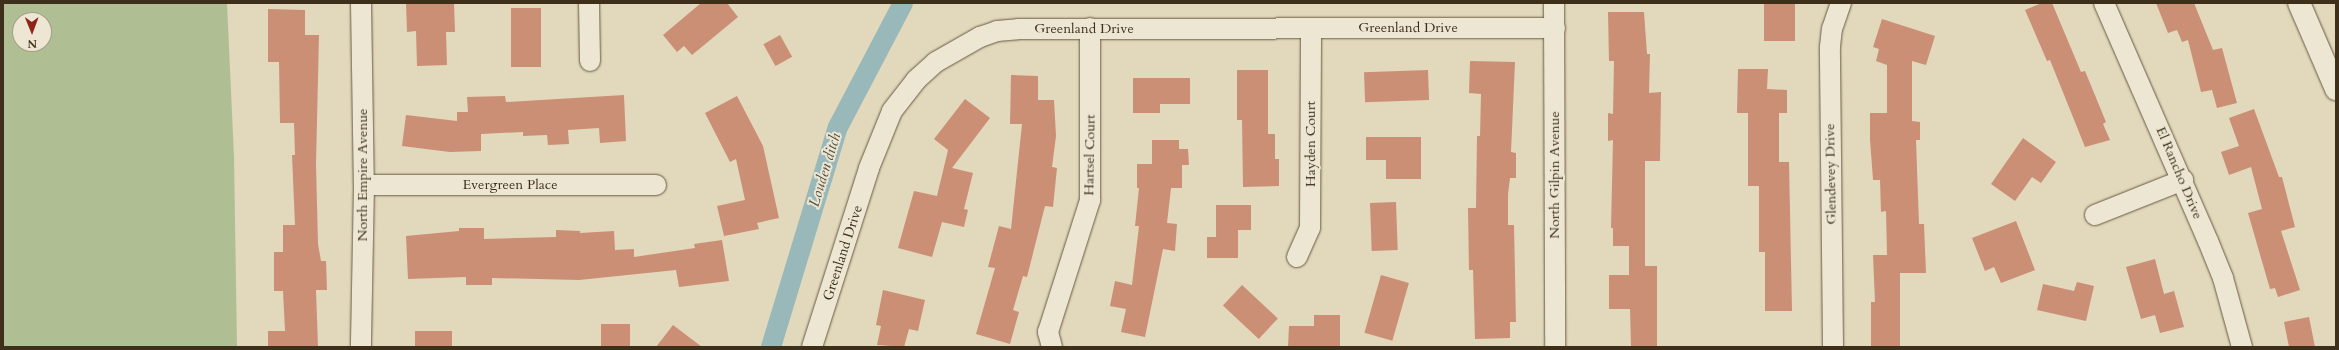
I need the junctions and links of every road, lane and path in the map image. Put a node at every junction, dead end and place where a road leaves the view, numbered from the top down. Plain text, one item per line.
1 (361, 3) edge
2 (589, 3) edge
3 (1554, 3) edge
4 (1841, 3) edge
5 (2104, 3) edge
6 (2299, 3) edge
7 (1090, 28) junction
8 (1311, 28) junction
9 (1555, 28) junction
10 (590, 61) dead end
11 (2336, 89) edge
12 (2183, 180) junction
13 (364, 185) junction
14 (656, 185) dead end
15 (2095, 215) dead end
16 (1296, 257) dead end
17 (361, 347) edge
18 (812, 347) edge
19 (1052, 347) edge
20 (1555, 347) edge
21 (1833, 347) edge
22 (2242, 347) edge

1 - 13 street, North Empire Avenue
2 - 10 street
3 - 9 street, North Gilpin Avenue
4 - 21 street, Glendevey Drive
5 - 12 street, El Rancho Drive
6 - 11 main road
7 - 8 street, Greenland Drive
7 - 18 street, Greenland Drive
7 - 19 street, Hartsel Court
8 - 9 street, Greenland Drive
8 - 16 street, Hayden Court
9 - 20 street, North Gilpin Avenue
12 - 15 street
12 - 22 street, El Rancho Drive
13 - 14 street, Evergreen Place
13 - 17 street, North Empire Avenue

